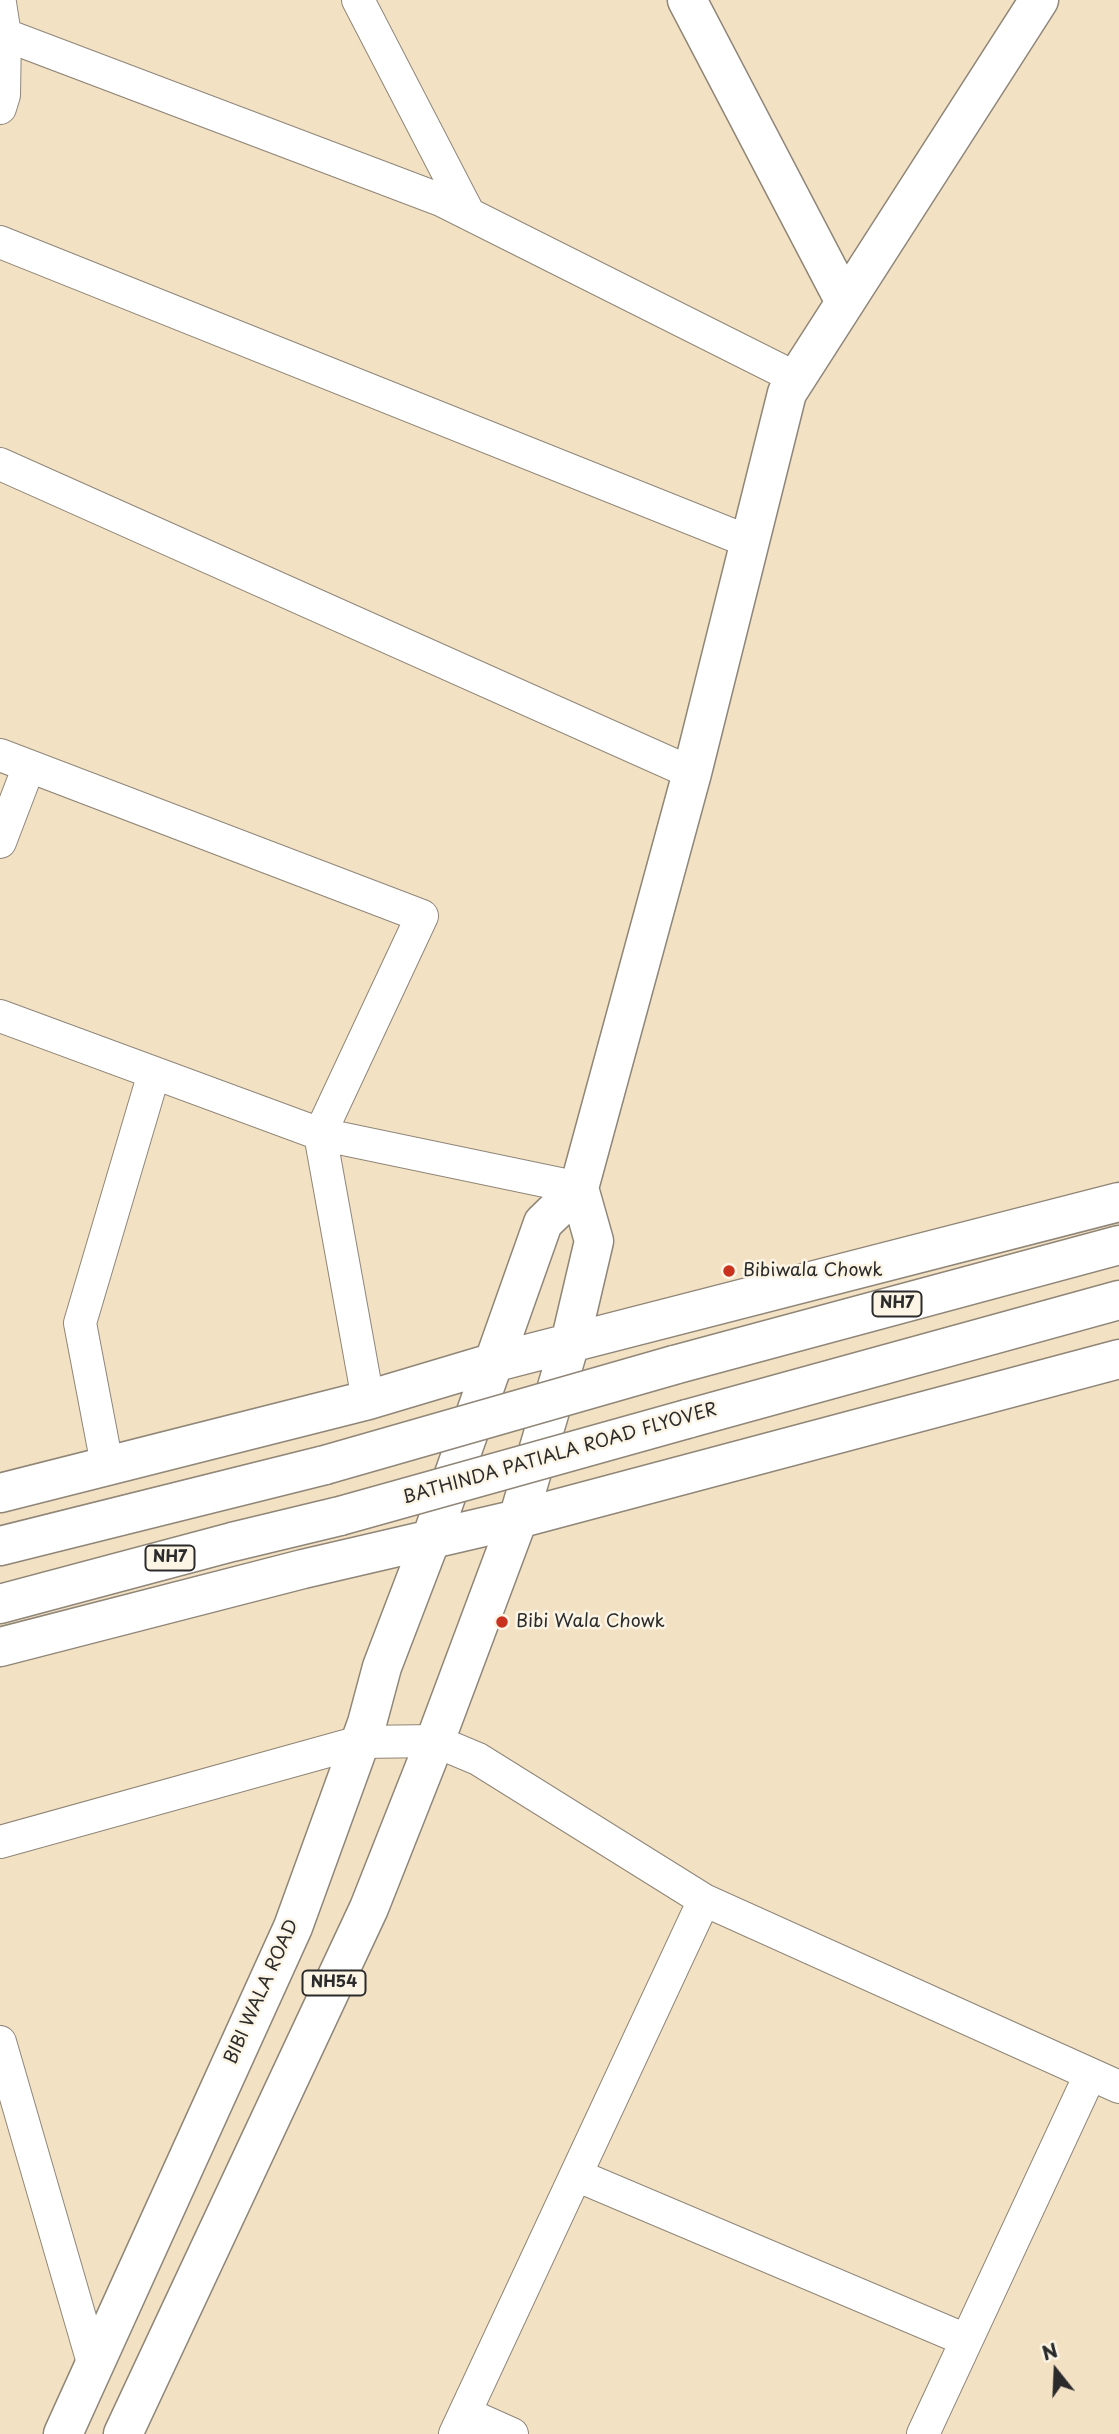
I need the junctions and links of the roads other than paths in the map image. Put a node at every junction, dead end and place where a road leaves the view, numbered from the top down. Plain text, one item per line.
1 (358, 0) edge
2 (687, 0) edge
3 (0, 2) edge
4 (1032, 4) edge
5 (2, 34) edge
6 (0, 108) edge
7 (469, 214) junction
8 (0, 242) edge
9 (845, 302) junction
10 (796, 378) junction
11 (0, 464) edge
12 (750, 542) junction
13 (14, 761) edge
14 (692, 773) junction
15 (0, 842) edge
16 (0, 1016) edge
17 (155, 1073) junction
18 (320, 1134) junction
19 (579, 1188) junction
20 (1119, 1202) edge
21 (1119, 1245) edge
22 (1119, 1300) edge
23 (570, 1343) junction
24 (1119, 1359) edge
25 (492, 1363) junction
26 (368, 1400) junction
27 (107, 1465) junction
28 (0, 1493) edge
29 (518, 1520) junction
30 (431, 1539) junction
31 (0, 1546) edge
32 (0, 1604) edge
33 (0, 1647) edge
34 (435, 1741) junction
35 (360, 1742) junction
36 (0, 1842) edge
37 (704, 1900) junction
38 (0, 2042) edge
39 (1090, 2075) junction
40 (1119, 2087) edge
41 (576, 2175) junction
42 (966, 2340) junction
43 (94, 2366) junction
44 (460, 2423) edge
45 (63, 2434) edge
46 (123, 2434) edge
47 (512, 2434) edge
48 (923, 2434) edge

1 - 7 street
2 - 9 main road
3 - 5 street
4 - 9 main road
5 - 6 street
5 - 7 street
7 - 10 street
8 - 12 street
9 - 10 main road
10 - 12 main road
11 - 14 street
12 - 14 main road
13 - 15 street
13 - 18 street
14 - 19 main road
16 - 17 street
17 - 18 street
17 - 27 street
18 - 19 street
18 - 26 street
19 - 23 main road
19 - 25 main road, BIBI WALA ROAD
20 - 23 main road
21 - 31 main road, NH7, bridge
22 - 32 main road, BATHINDA PATIALA ROAD FLYOVER / NH7, bridge
23 - 25 main road
23 - 29 main road
24 - 29 main road
25 - 26 main road
25 - 30 main road, BIBI WALA ROAD
26 - 27 main road
27 - 28 main road
29 - 30 main road
29 - 34 main road, NH54
30 - 33 main road
30 - 35 main road, BIBI WALA ROAD
34 - 35 street
34 - 37 street
34 - 46 main road, NH54
35 - 36 street
35 - 43 main road, BIBI WALA ROAD
37 - 39 street
37 - 41 street
38 - 43 street
39 - 40 street
39 - 42 street
41 - 42 street
41 - 44 street
42 - 48 street
43 - 45 main road, BIBI WALA ROAD
44 - 47 street

